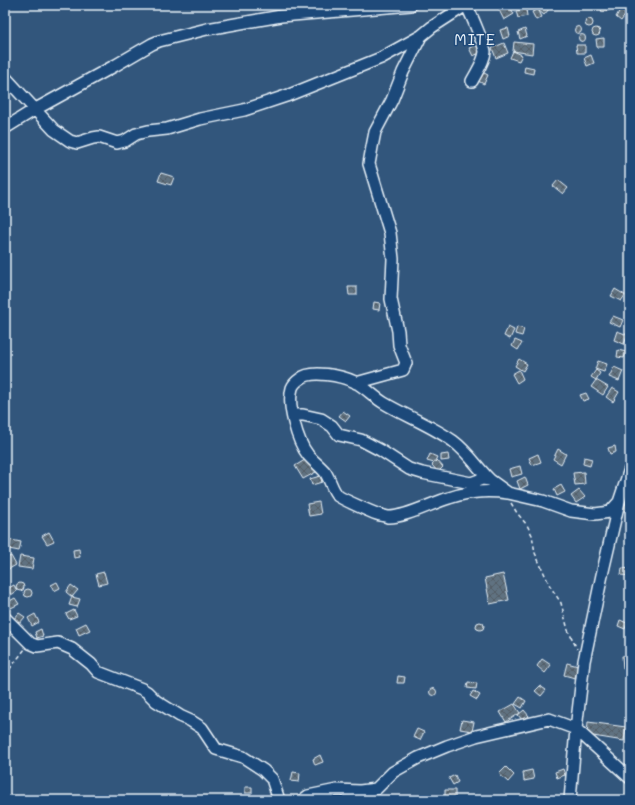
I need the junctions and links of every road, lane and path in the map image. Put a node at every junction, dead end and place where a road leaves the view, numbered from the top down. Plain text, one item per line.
1 (411, 5) edge
2 (466, 5) edge
3 (421, 36) junction
4 (5, 77) edge
5 (472, 81) dead end
6 (34, 110) junction
7 (5, 128) edge
8 (356, 382) junction
9 (294, 415) junction
10 (630, 469) edge
11 (490, 480) junction
12 (507, 497) junction
13 (619, 502) junction
14 (5, 618) edge
15 (30, 643) junction
16 (584, 661) junction
17 (5, 675) edge
18 (576, 729) junction
19 (630, 778) edge
20 (181, 800) edge
21 (201, 800) edge
22 (279, 800) edge
23 (303, 800) edge
24 (570, 800) edge

1 - 6 street
2 - 3 street
2 - 5 street
3 - 6 street
3 - 8 street
4 - 6 street
6 - 7 street
8 - 9 street
8 - 11 street
9 - 11 street
9 - 12 street
10 - 13 street
11 - 12 street
12 - 13 street
12 - 16 path
13 - 16 street
14 - 15 street
15 - 17 path
15 - 22 street
16 - 18 street
18 - 19 street
18 - 23 street
18 - 24 street
20 - 21 path

